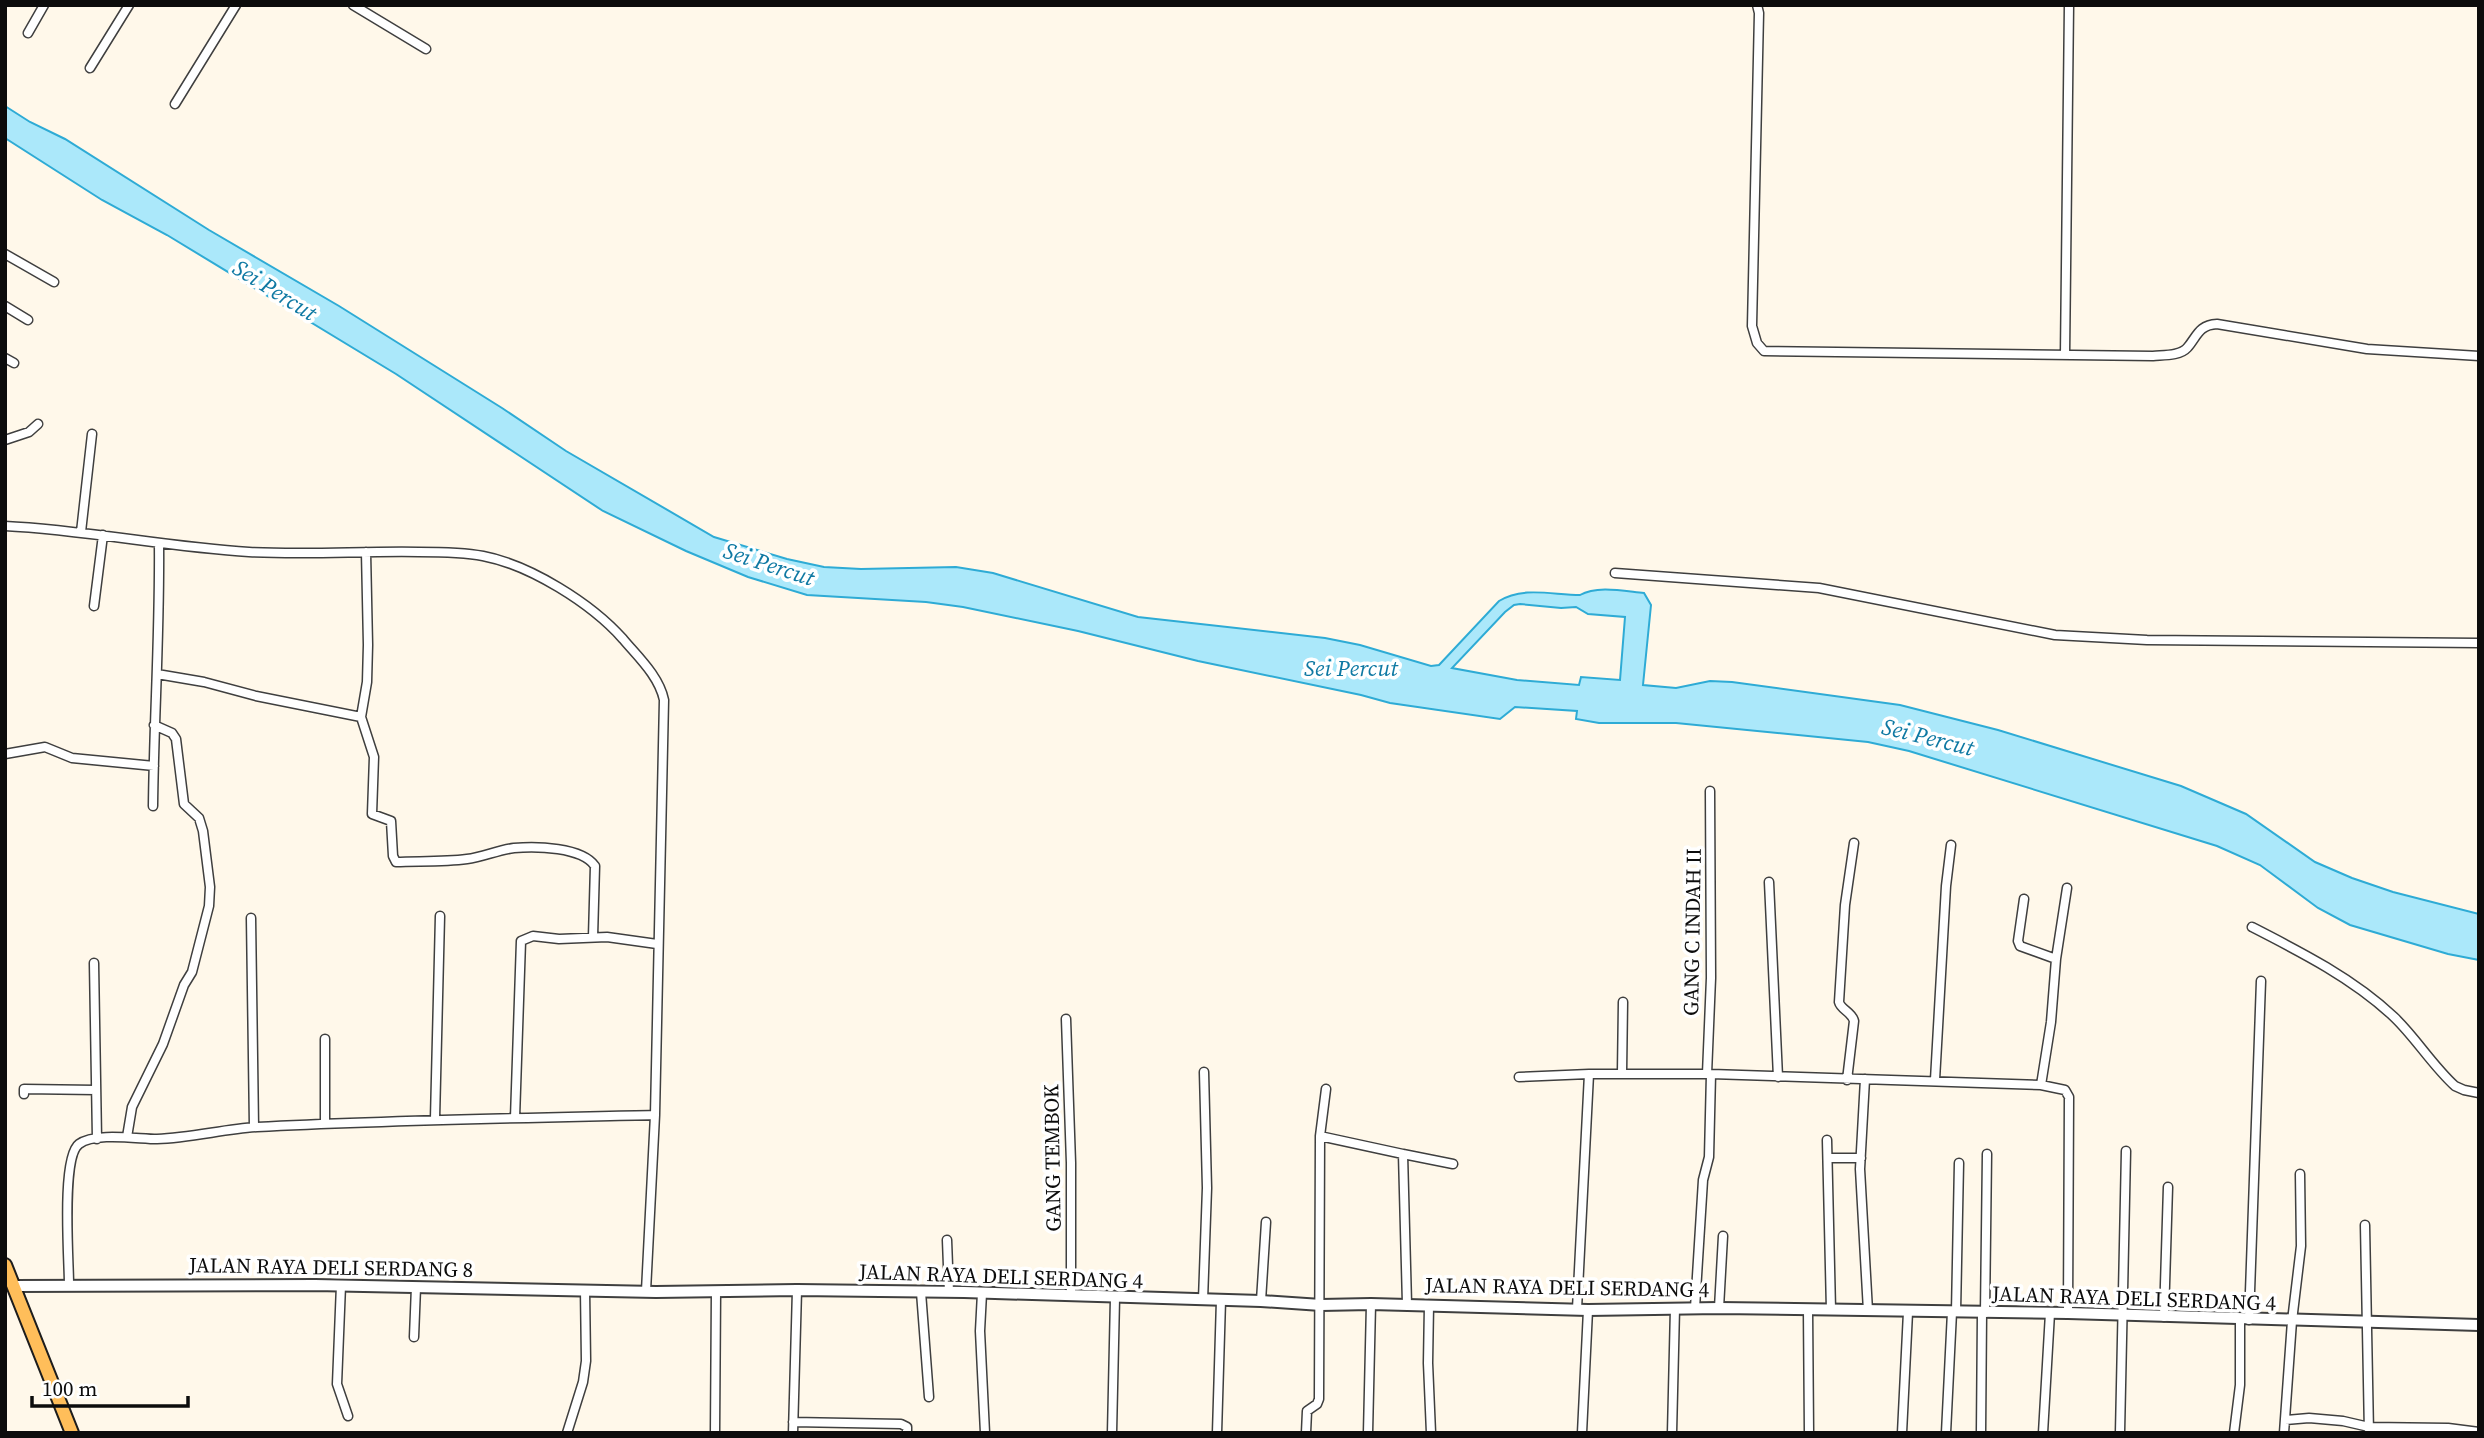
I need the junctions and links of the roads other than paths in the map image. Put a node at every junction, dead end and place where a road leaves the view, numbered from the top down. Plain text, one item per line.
1 (44, 5) edge
2 (129, 5) edge
3 (236, 5) edge
4 (353, 5) edge
5 (1757, 5) edge
6 (2069, 5) edge
7 (28, 33) dead end
8 (426, 48) dead end
9 (90, 68) dead end
10 (175, 104) dead end
11 (5, 254) edge
12 (54, 282) dead end
13 (5, 306) edge
14 (28, 320) dead end
15 (2065, 355) junction
16 (2479, 356) edge
17 (5, 358) edge
18 (14, 363) dead end
19 (38, 424) dead end
20 (92, 434) dead end
21 (5, 440) edge
22 (5, 526) edge
23 (81, 532) junction
24 (103, 535) junction
25 (159, 543) junction
26 (366, 552) junction
27 (1615, 573) dead end
28 (94, 606) dead end
29 (2479, 642) edge
30 (157, 674) junction
31 (361, 717) junction
32 (154, 725) junction
33 (5, 754) edge
34 (154, 766) junction
35 (1710, 791) dead end
36 (153, 806) dead end
37 (1854, 843) dead end
38 (1951, 845) dead end
39 (1769, 882) dead end
40 (2067, 888) dead end
41 (2024, 899) dead end
42 (440, 916) dead end
43 (251, 918) dead end
44 (2252, 927) dead end
45 (593, 937) junction
46 (657, 944) junction
47 (2056, 958) junction
48 (94, 963) dead end
49 (2261, 981) dead end
50 (1623, 1002) dead end
51 (1066, 1019) dead end
52 (325, 1039) dead end
53 (1203, 1072) dead end
54 (1622, 1073) junction
55 (1590, 1074) junction
56 (1709, 1074) junction
57 (1519, 1077) dead end
58 (1778, 1077) junction
59 (1865, 1079) junction
60 (1847, 1080) junction
61 (1935, 1080) junction
62 (2041, 1085) junction
63 (1326, 1089) dead end
64 (96, 1090) junction
65 (2479, 1093) edge
66 (23, 1094) dead end
67 (655, 1115) junction
68 (515, 1118) junction
69 (435, 1119) junction
70 (325, 1124) junction
71 (254, 1127) junction
72 (1320, 1136) junction
73 (127, 1137) junction
74 (97, 1139) junction
75 (1827, 1140) dead end
76 (2126, 1151) dead end
77 (1404, 1154) junction
78 (1987, 1154) dead end
79 (1828, 1158) junction
80 (1861, 1158) junction
81 (1959, 1163) dead end
82 (1453, 1164) dead end
83 (2301, 1174) dead end
84 (2168, 1187) dead end
85 (1266, 1222) dead end
86 (2365, 1225) dead end
87 (1723, 1236) dead end
88 (947, 1240) dead end
89 (5, 1265) edge
90 (69, 1284) junction
91 (341, 1285) junction
92 (13, 1286) junction
93 (416, 1287) junction
94 (585, 1290) junction
95 (797, 1290) junction
96 (650, 1291) junction
97 (716, 1291) junction
98 (921, 1292) junction
99 (949, 1292) junction
100 (982, 1293) junction
101 (1071, 1295) junction
102 (1115, 1298) junction
103 (1203, 1300) junction
104 (1222, 1300) junction
105 (1261, 1301) junction
106 (1371, 1304) junction
107 (1407, 1304) junction
108 (1321, 1305) junction
109 (1429, 1305) junction
110 (1675, 1308) junction
111 (1695, 1308) junction
112 (1719, 1308) junction
113 (1583, 1309) junction
114 (1808, 1310) junction
115 (1831, 1310) junction
116 (1868, 1311) junction
117 (1908, 1312) junction
118 (1954, 1312) junction
119 (1983, 1313) junction
120 (2050, 1313) junction
121 (2068, 1313) junction
122 (2123, 1315) junction
123 (2164, 1317) junction
124 (2245, 1320) junction
125 (2292, 1321) junction
126 (2367, 1323) junction
127 (2479, 1325) edge
128 (414, 1337) dead end
129 (929, 1397) dead end
130 (348, 1416) dead end
131 (2285, 1420) junction
132 (793, 1422) junction
133 (2369, 1430) edge
134 (2479, 1432) edge
135 (72, 1433) edge
136 (567, 1433) edge
137 (715, 1433) edge
138 (793, 1433) edge
139 (907, 1433) edge
140 (985, 1433) edge
141 (1112, 1433) edge
142 (1217, 1433) edge
143 (1306, 1433) edge
144 (1368, 1433) edge
145 (1431, 1433) edge
146 (1581, 1433) edge
147 (1672, 1433) edge
148 (1809, 1433) edge
149 (1902, 1433) edge
150 (1947, 1433) edge
151 (1981, 1433) edge
152 (2043, 1433) edge
153 (2120, 1433) edge
154 (2234, 1433) edge
155 (2284, 1433) edge

1 - 7 street
2 - 9 street
3 - 10 street
4 - 8 street
5 - 15 street
6 - 15 street
11 - 12 street
13 - 14 street
15 - 16 street
17 - 18 street
19 - 21 street
20 - 23 street
22 - 23 street
23 - 24 street
24 - 25 street
24 - 28 street
25 - 26 street
25 - 30 street
26 - 31 street
26 - 46 street
27 - 29 street
30 - 31 street
30 - 32 street
31 - 45 street
32 - 34 street
32 - 73 street
33 - 34 street
34 - 36 street
35 - 56 street, GANG C INDAH II
37 - 60 street
38 - 61 street
39 - 58 street
40 - 47 street
41 - 47 street
42 - 69 street
43 - 71 street
44 - 65 street
45 - 46 street
45 - 68 street
46 - 67 street
47 - 62 street
48 - 64 street
49 - 124 street
50 - 54 street
51 - 101 street, GANG TEMBOK
52 - 70 street
53 - 103 street
54 - 55 street
54 - 56 street
55 - 57 street
55 - 113 street
56 - 58 street
56 - 111 street, GANG C INDAH II
58 - 60 street
59 - 60 street
59 - 61 street
59 - 80 street
61 - 62 street
62 - 121 street
63 - 72 street
64 - 66 street
64 - 74 street
67 - 68 street
67 - 96 street
68 - 69 street
69 - 70 street
70 - 71 street
71 - 73 street
72 - 77 street
72 - 108 street
73 - 74 street
74 - 90 street
75 - 79 street
76 - 122 street
77 - 82 street
77 - 107 street
78 - 119 street
79 - 80 street
79 - 115 street
80 - 116 street
81 - 118 street
83 - 125 street
84 - 123 street
85 - 105 street
86 - 126 street
87 - 112 street
88 - 99 street
89 - 92 main road
90 - 91 street, JALAN RAYA DELI SERDANG 8
90 - 92 street, JALAN RAYA DELI SERDANG 8
91 - 93 street, JALAN RAYA DELI SERDANG 8
91 - 130 street
92 - 135 main road
93 - 94 street, JALAN RAYA DELI SERDANG 8
93 - 128 street
94 - 96 street, JALAN RAYA DELI SERDANG 8
94 - 136 street
95 - 97 street, JALAN RAYA DELI SERDANG 4
95 - 98 street, JALAN RAYA DELI SERDANG 4
95 - 132 street
96 - 97 street, JALAN RAYA DELI SERDANG 4
97 - 137 street
98 - 99 street, JALAN RAYA DELI SERDANG 4
98 - 129 street
99 - 100 street, JALAN RAYA DELI SERDANG 4
100 - 101 street, JALAN RAYA DELI SERDANG 4
100 - 140 street
101 - 102 street, JALAN RAYA DELI SERDANG 4
102 - 103 street, JALAN RAYA DELI SERDANG 4
102 - 141 street
103 - 104 street, JALAN RAYA DELI SERDANG 4
104 - 105 street, JALAN RAYA DELI SERDANG 4
104 - 142 street
105 - 108 street, JALAN RAYA DELI SERDANG 4
106 - 107 street, JALAN RAYA DELI SERDANG 4
106 - 108 street, JALAN RAYA DELI SERDANG 4
106 - 144 street
107 - 109 street, JALAN RAYA DELI SERDANG 4
108 - 143 street
109 - 113 street, JALAN RAYA DELI SERDANG 4
109 - 145 street
110 - 111 street, JALAN RAYA DELI SERDANG 4
110 - 113 street, JALAN RAYA DELI SERDANG 4
110 - 147 street
111 - 112 street, JALAN RAYA DELI SERDANG 4
112 - 114 street, JALAN RAYA DELI SERDANG 4
113 - 146 street
114 - 115 street, JALAN RAYA DELI SERDANG 4
114 - 148 street
115 - 116 street, JALAN RAYA DELI SERDANG 4
116 - 117 street, JALAN RAYA DELI SERDANG 4
117 - 118 street, JALAN RAYA DELI SERDANG 4
117 - 149 street
118 - 119 street, JALAN RAYA DELI SERDANG 4
118 - 150 street
119 - 120 street, JALAN RAYA DELI SERDANG 4
119 - 151 street
120 - 121 street, JALAN RAYA DELI SERDANG 4
120 - 152 street
121 - 122 street, JALAN RAYA DELI SERDANG 4
122 - 123 street, JALAN RAYA DELI SERDANG 4
122 - 153 street
123 - 124 street, JALAN RAYA DELI SERDANG 4
124 - 125 street, JALAN RAYA DELI SERDANG 4
124 - 154 street
125 - 126 street, JALAN RAYA DELI SERDANG 4
125 - 131 street
126 - 127 street, JALAN RAYA DELI SERDANG 4
126 - 133 street
131 - 133 street
131 - 155 street
132 - 138 street
132 - 139 street
133 - 134 street

